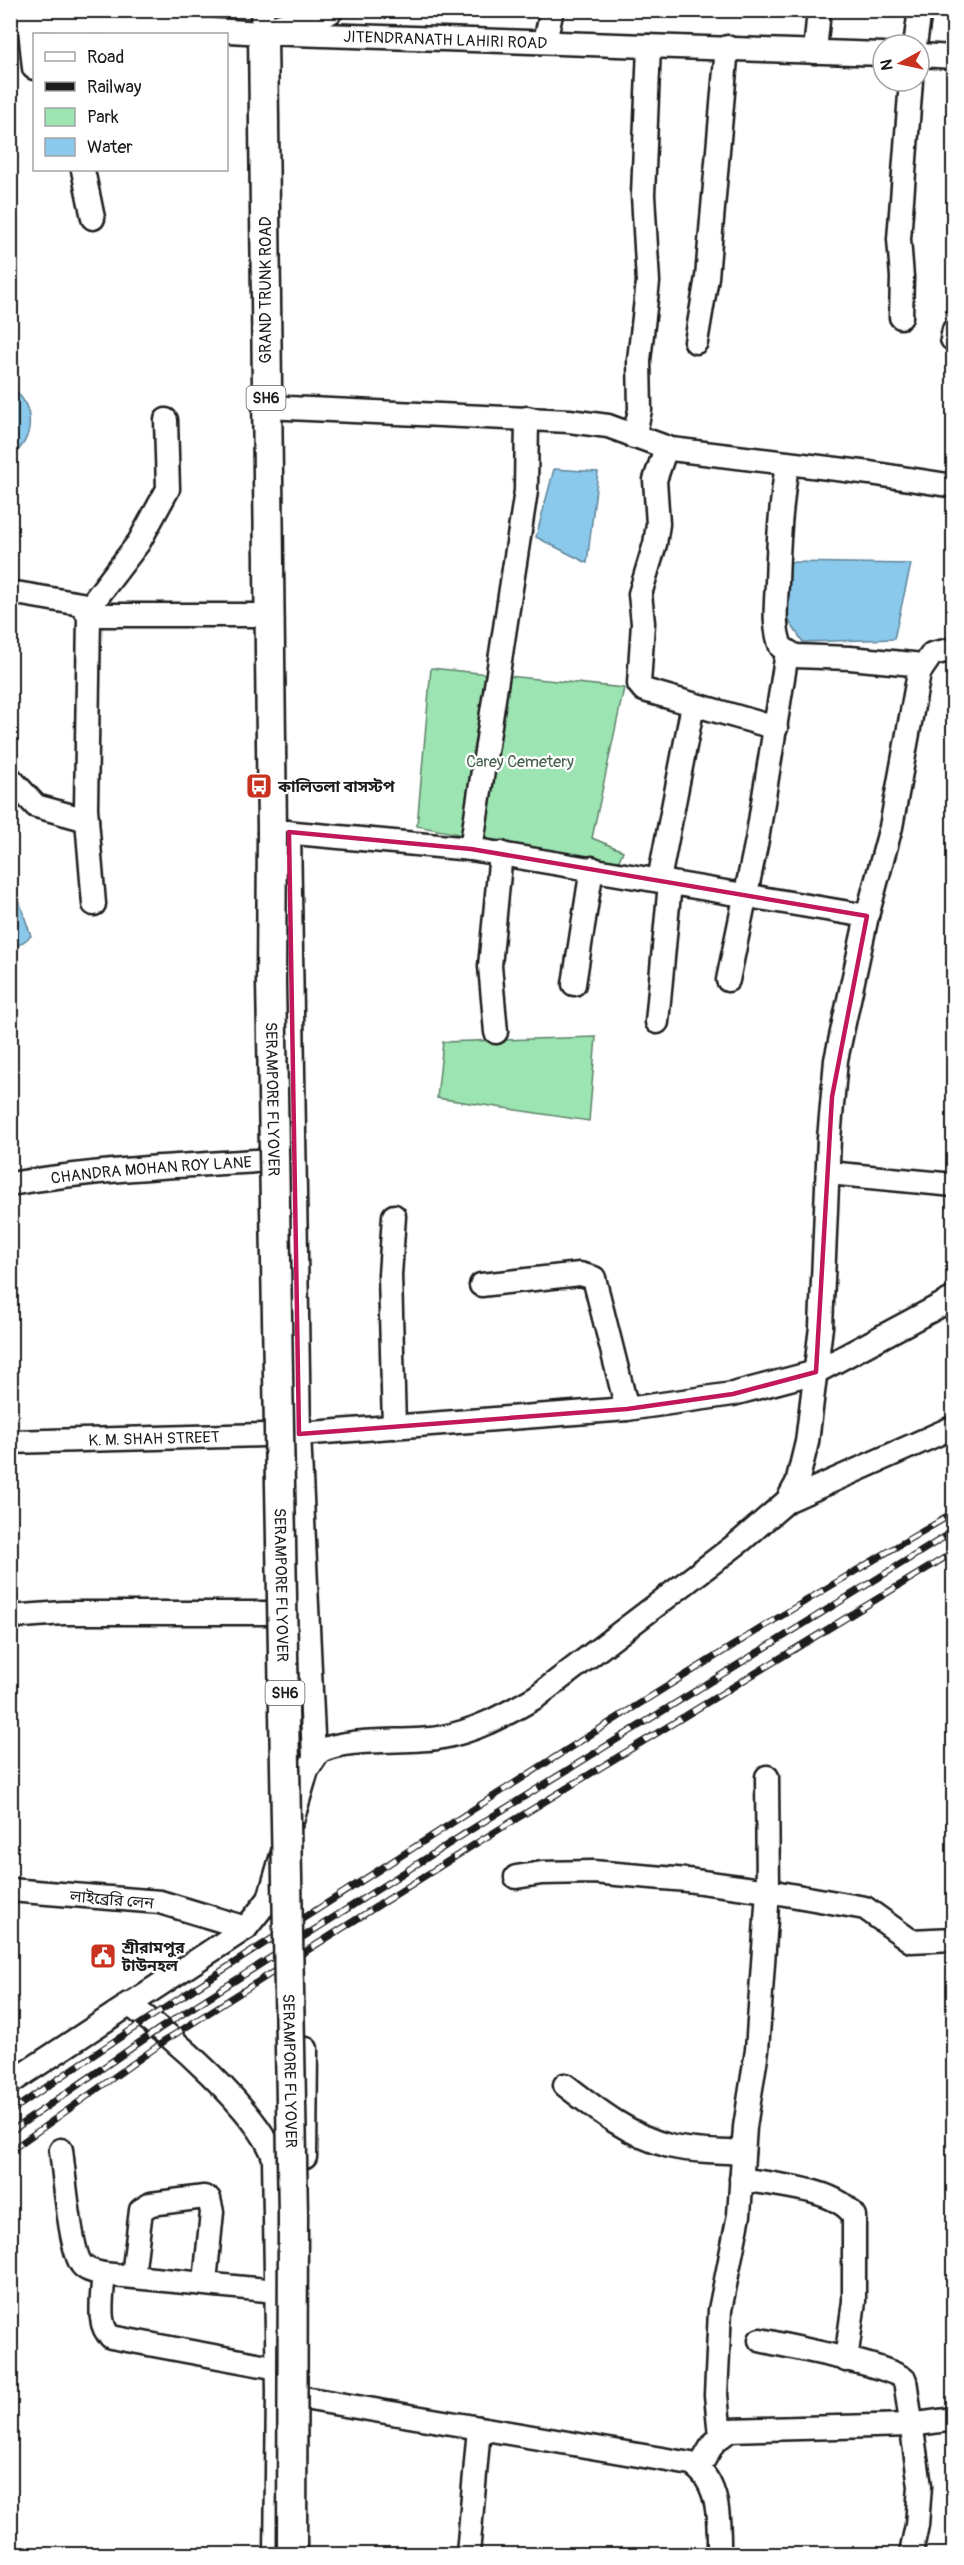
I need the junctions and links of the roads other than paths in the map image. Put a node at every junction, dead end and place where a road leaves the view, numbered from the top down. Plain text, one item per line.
1 (328, 10) edge
2 (552, 10) edge
3 (819, 10) edge
4 (920, 10) edge
5 (23, 16) edge
6 (263, 22) edge
7 (917, 33) edge
8 (545, 40) junction
9 (650, 46) junction
10 (728, 47) junction
11 (815, 52) junction
12 (871, 54) edge
13 (931, 56) edge
14 (954, 57) edge
15 (33, 63) edge
16 (910, 93) edge
17 (83, 171) edge
18 (93, 218) dead end
19 (901, 317) dead end
20 (696, 342) dead end
21 (266, 407) junction
22 (527, 418) junction
23 (166, 420) dead end
24 (634, 437) junction
25 (666, 448) junction
26 (787, 464) junction
27 (954, 486) edge
28 (10, 592) edge
29 (88, 613) junction
30 (267, 615) junction
31 (954, 649) edge
32 (787, 653) junction
33 (923, 665) junction
34 (693, 705) junction
35 (776, 728) junction
36 (10, 778) edge
37 (87, 820) junction
38 (280, 831) junction
39 (471, 849) junction
40 (501, 854) junction
41 (592, 868) junction
42 (665, 882) junction
43 (745, 896) junction
44 (94, 904) dead end
45 (867, 916) junction
46 (728, 980) dead end
47 (574, 984) dead end
48 (657, 1022) dead end
49 (496, 1032) dead end
50 (294, 1159) junction
51 (828, 1173) junction
52 (10, 1184) edge
53 (954, 1185) edge
54 (394, 1216) dead end
55 (481, 1285) dead end
56 (954, 1298) edge
57 (816, 1372) junction
58 (627, 1409) junction
59 (394, 1427) junction
60 (954, 1427) edge
61 (299, 1434) junction
62 (10, 1442) edge
63 (787, 1501) junction
64 (307, 1613) junction
65 (10, 1617) edge
66 (314, 1756) junction
67 (767, 1777) dead end
68 (516, 1877) dead end
69 (10, 1890) edge
70 (768, 1891) junction
71 (246, 1929) junction
72 (954, 1939) edge
73 (128, 2004) junction
74 (306, 2049) dead end
75 (10, 2083) edge
76 (565, 2085) dead end
77 (61, 2150) dead end
78 (743, 2153) junction
79 (741, 2179) junction
80 (103, 2274) junction
81 (134, 2276) junction
82 (205, 2282) junction
83 (276, 2291) junction
84 (760, 2340) dead end
85 (846, 2360) junction
86 (278, 2368) junction
87 (304, 2398) junction
88 (953, 2423) edge
89 (910, 2425) junction
90 (478, 2428) junction
91 (720, 2436) junction
92 (699, 2468) junction
93 (276, 2554) edge
94 (292, 2554) edge
95 (303, 2554) edge
96 (468, 2554) edge
97 (719, 2554) edge
98 (911, 2554) edge

1 - 6 main road
2 - 8 street
3 - 11 street
4 - 7 street
5 - 6 street, JITENDRANATH LAHIRI ROAD
5 - 15 street
6 - 8 street, JITENDRANATH LAHIRI ROAD
6 - 21 main road, GRAND TRUNK ROAD / SH6
8 - 9 street, JITENDRANATH LAHIRI ROAD
9 - 10 street, JITENDRANATH LAHIRI ROAD
9 - 24 street
10 - 11 street, JITENDRANATH LAHIRI ROAD
10 - 20 street
11 - 12 street, JITENDRANATH LAHIRI ROAD
13 - 14 street
16 - 19 street
17 - 18 street
21 - 22 street
21 - 30 main road, GRAND TRUNK ROAD / SH6
22 - 24 street
22 - 39 street
23 - 29 street
24 - 25 street
25 - 26 street
25 - 34 street
26 - 27 street
26 - 32 street
28 - 29 street
29 - 30 street
29 - 37 street
30 - 38 main road, GRAND TRUNK ROAD / SH6
31 - 33 street
32 - 33 street
32 - 35 street
33 - 45 street
34 - 35 street
34 - 42 street
35 - 43 street
36 - 37 street
37 - 44 street
38 - 39 street
38 - 50 street
38 - 94 main road, SERAMPORE FLYOVER / SH6, bridge
39 - 40 street
40 - 41 street
40 - 49 street
41 - 42 street
41 - 47 street
42 - 43 street
42 - 48 street
43 - 45 street
43 - 46 street
45 - 51 street
50 - 52 street, CHANDRA MOHAN ROY LANE
50 - 61 street
51 - 53 street
51 - 57 street
54 - 59 street
55 - 58 street
56 - 57 street, K. M. SHAH STREET
57 - 58 street, K. M. SHAH STREET
57 - 63 street
58 - 59 street, K. M. SHAH STREET
59 - 61 street, K. M. SHAH STREET
60 - 63 street
61 - 62 street, K. M. SHAH STREET
61 - 64 street
63 - 66 street
64 - 65 street
64 - 66 street
66 - 71 street
67 - 70 street
68 - 70 street
69 - 71 street, লাইব্রেরি লেন
70 - 72 street
70 - 78 street
71 - 73 street
73 - 75 street
73 - 83 street
74 - 87 street
76 - 78 street
77 - 80 street
78 - 79 street
79 - 85 street
79 - 91 street
80 - 81 street
80 - 86 street
81 - 82 street
81 - 82 street
82 - 83 street
83 - 86 street
84 - 85 street
85 - 89 street
86 - 93 street
87 - 90 street
87 - 95 street
88 - 89 street
89 - 91 street
89 - 98 street
90 - 92 street
90 - 96 street
91 - 92 street
92 - 97 street

